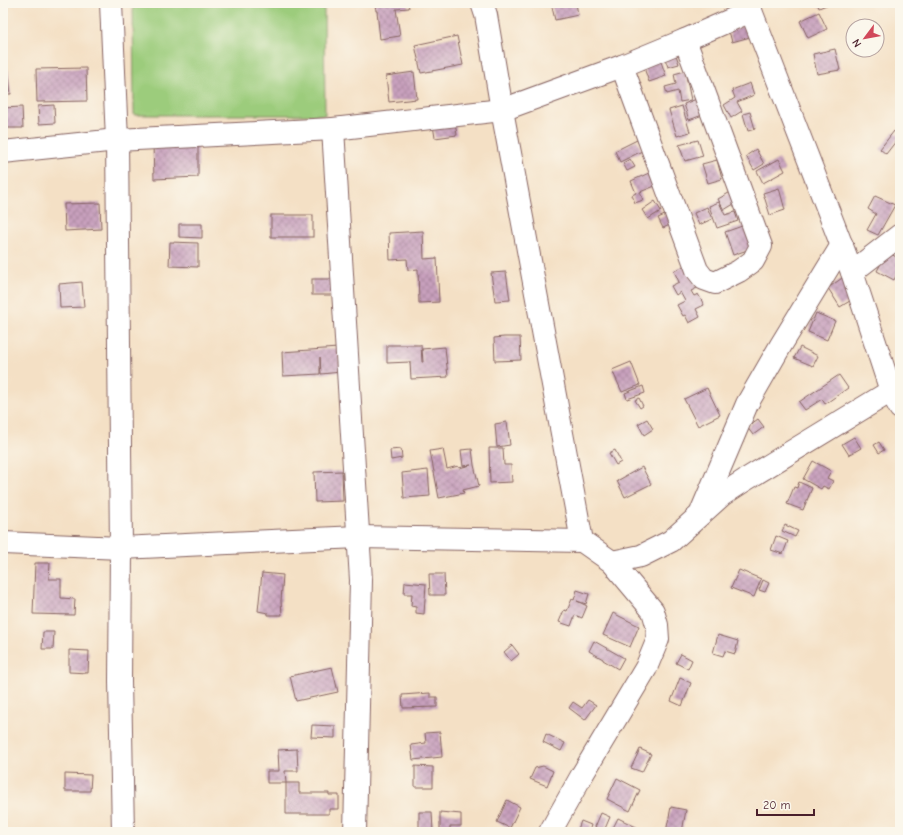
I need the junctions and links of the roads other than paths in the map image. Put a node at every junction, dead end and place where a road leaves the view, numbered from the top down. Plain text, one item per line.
1 (111, 3) edge
2 (482, 3) edge
3 (750, 7) edge
4 (685, 40) junction
5 (622, 66) junction
6 (502, 110) junction
7 (334, 129) junction
8 (118, 140) junction
9 (3, 152) edge
10 (900, 235) edge
11 (842, 245) junction
12 (852, 272) junction
13 (895, 400) edge
14 (699, 516) junction
15 (358, 537) junction
16 (582, 541) junction
17 (3, 543) edge
18 (121, 548) junction
19 (612, 562) junction
20 (123, 832) edge
21 (355, 832) edge
22 (550, 832) edge

1 - 8 street
2 - 6 street
3 - 4 street
3 - 11 street
4 - 5 street
4 - 5 street
5 - 6 street
6 - 7 street
6 - 16 street
7 - 8 street
7 - 15 street
8 - 9 street
8 - 18 street
10 - 12 street
11 - 12 street
11 - 14 street
12 - 13 street
13 - 14 street
14 - 19 street
15 - 16 street
15 - 18 street
15 - 21 street
16 - 19 street
17 - 18 street
18 - 20 street
19 - 22 street

